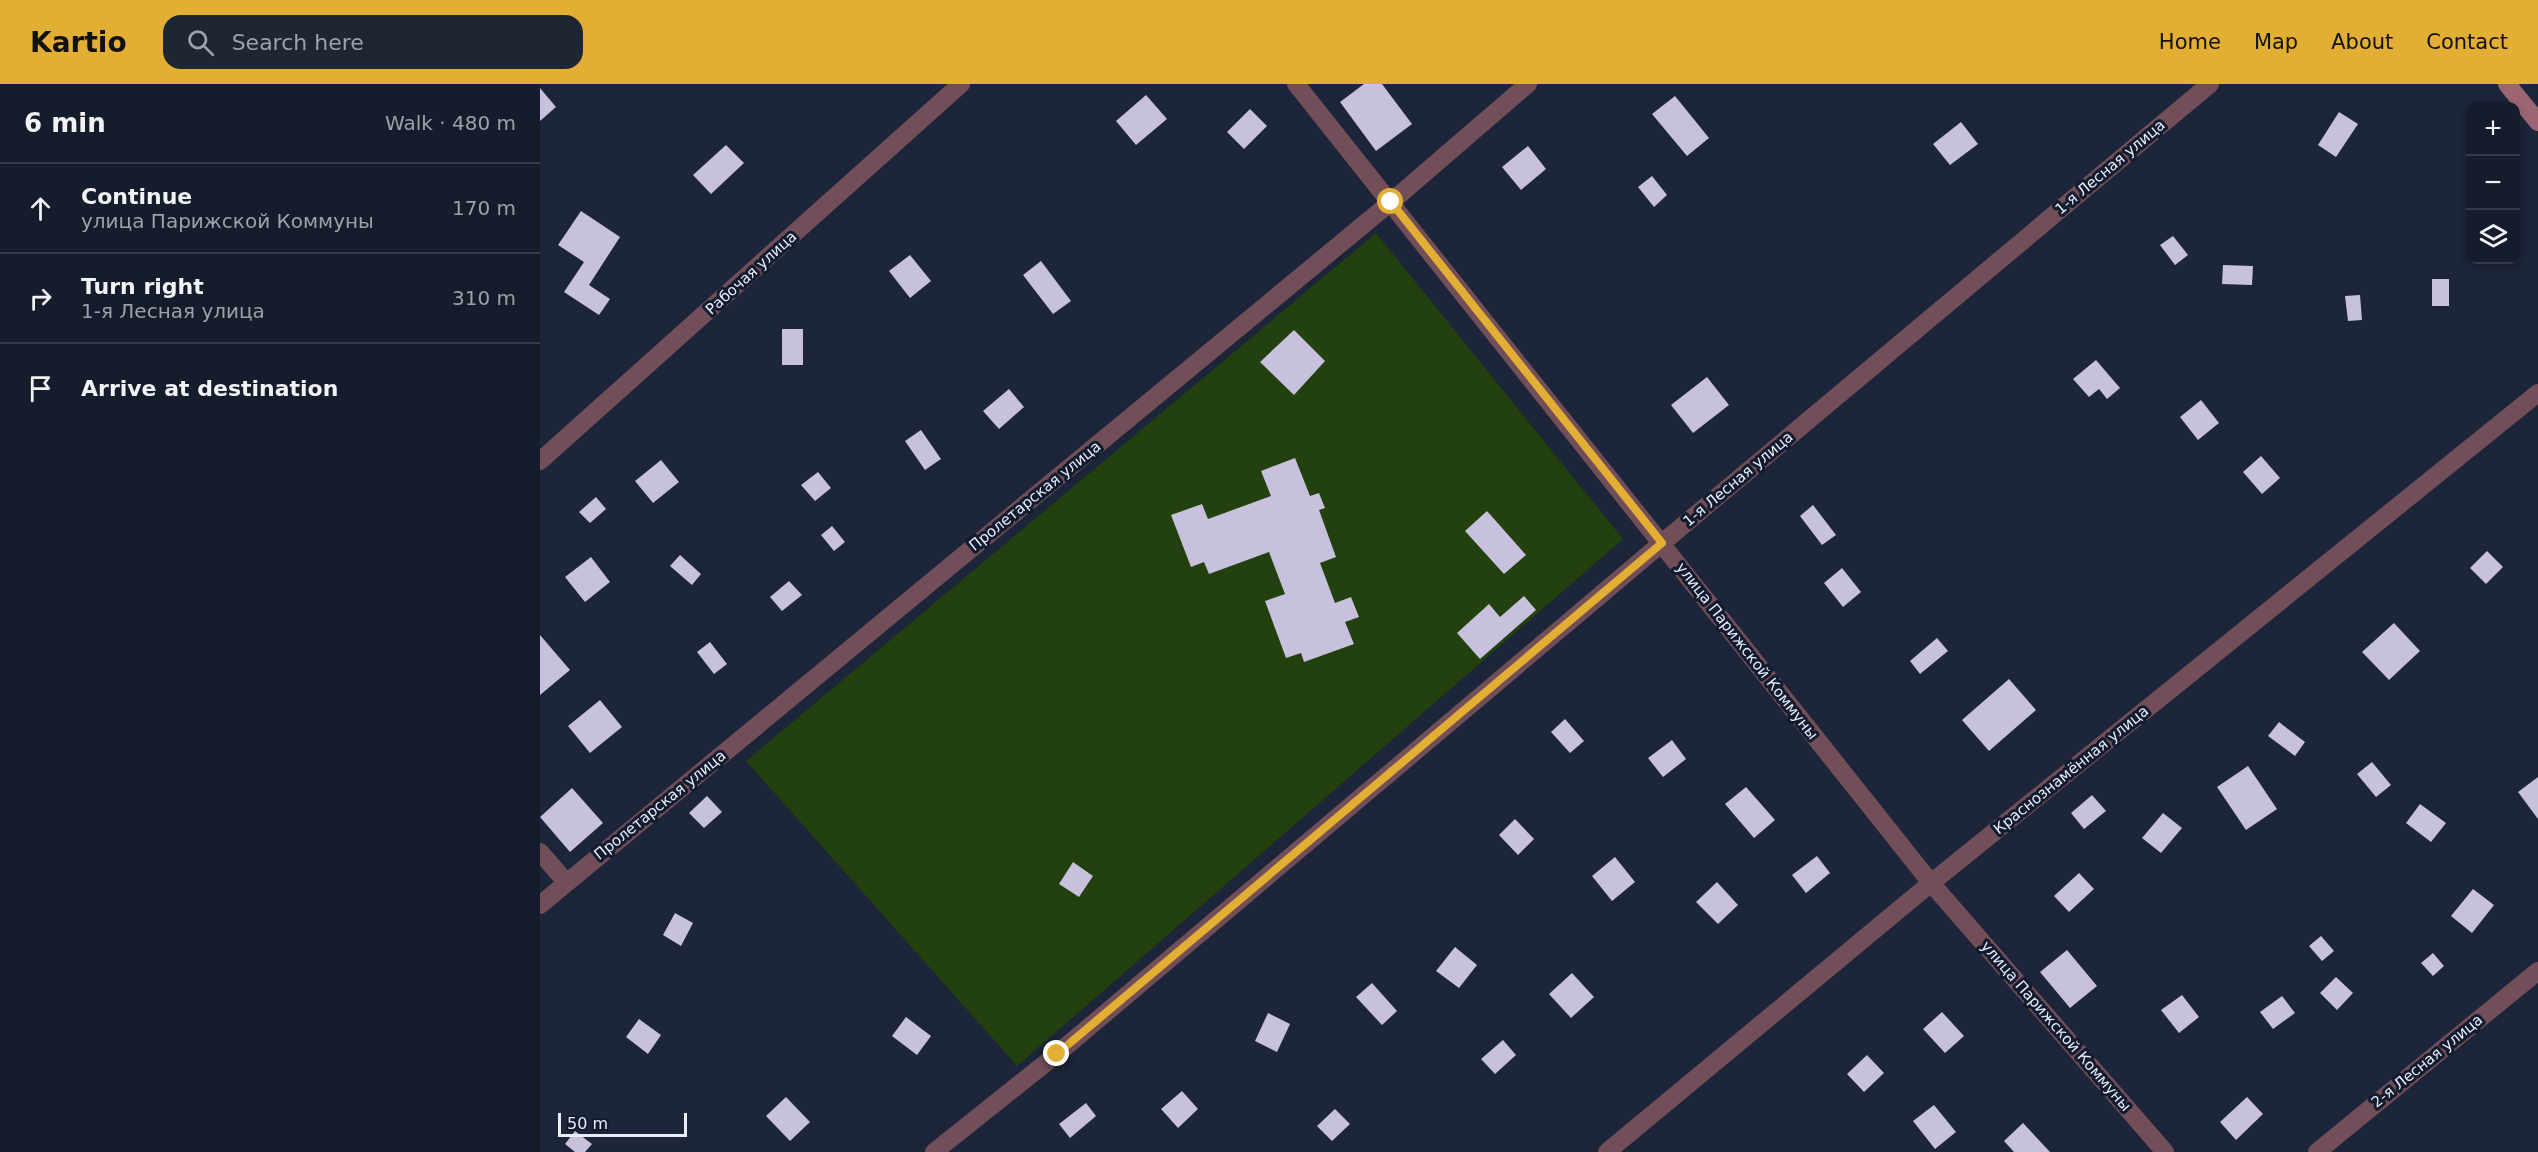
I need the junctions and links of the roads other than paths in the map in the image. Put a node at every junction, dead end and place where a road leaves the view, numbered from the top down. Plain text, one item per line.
1 (961, 84) edge
2 (1296, 84) edge
3 (1528, 84) edge
4 (2210, 84) edge
5 (2507, 84) edge
6 (2538, 122) edge
7 (1391, 202) junction
8 (2538, 393) edge
9 (540, 461) edge
10 (1662, 543) junction
11 (540, 852) edge
12 (566, 882) junction
13 (1931, 882) junction
14 (540, 905) edge
15 (2538, 971) edge
16 (934, 1152) edge
17 (1607, 1152) edge
18 (2165, 1152) edge
19 (2317, 1152) edge

1 - 9 street, Рабочая улица
2 - 7 street, улица Парижской Коммуны
3 - 7 street, Пролетарская улица
4 - 10 street, 1-я Лесная улица
5 - 6 main road
7 - 10 street, улица Парижской Коммуны
7 - 12 street, Пролетарская улица
8 - 13 street, Краснознамённая улица
10 - 13 street, улица Парижской Коммуны
10 - 16 street, 1-я Лесная улица
11 - 12 street
12 - 14 street, Пролетарская улица
13 - 17 street, Краснознамённая улица
13 - 18 street, улица Парижской Коммуны
15 - 19 street, 2-я Лесная улица

